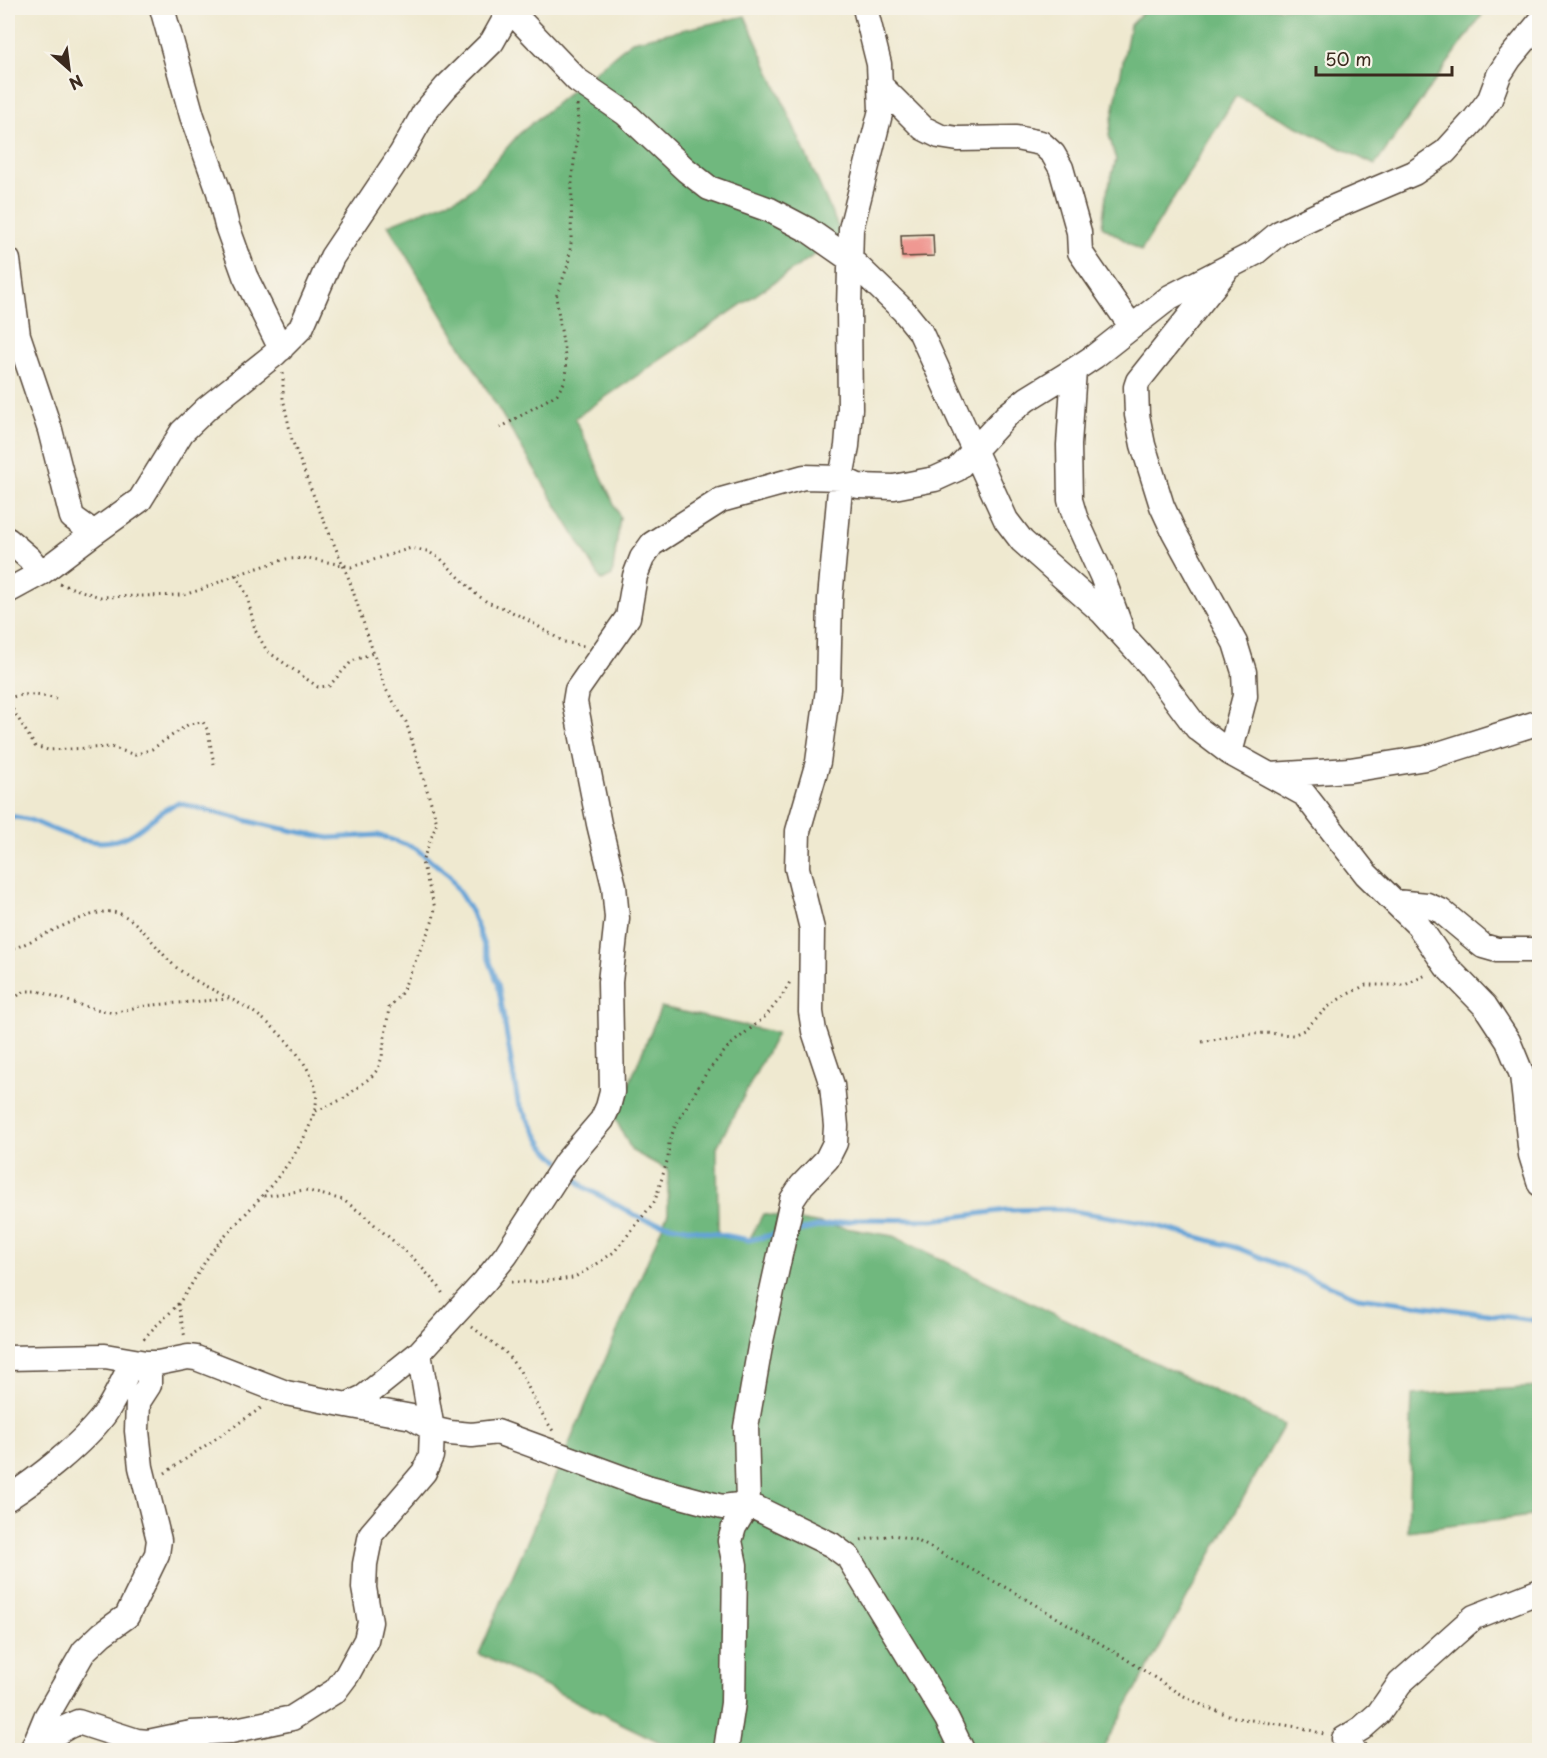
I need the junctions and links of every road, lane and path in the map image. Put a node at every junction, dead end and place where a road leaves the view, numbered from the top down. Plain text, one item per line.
1 (162, 8) edge
2 (510, 8) edge
3 (865, 8) edge
4 (1539, 22) edge
5 (577, 80) junction
6 (880, 85) junction
7 (8, 260) edge
8 (851, 260) junction
9 (1230, 266) junction
10 (1131, 326) junction
11 (284, 356) junction
12 (1074, 370) junction
13 (500, 428) dead end
14 (974, 451) junction
15 (841, 478) junction
16 (94, 533) junction
17 (8, 540) edge
18 (342, 565) junction
19 (41, 573) junction
20 (236, 575) junction
21 (8, 591) edge
22 (1123, 635) junction
23 (606, 649) junction
24 (373, 652) junction
25 (8, 699) edge
26 (56, 699) dead end
27 (8, 706) edge
28 (1539, 722) edge
29 (1230, 753) junction
30 (214, 764) dead end
31 (1270, 775) junction
32 (1395, 902) junction
33 (8, 951) edge
34 (1539, 952) edge
35 (1446, 966) junction
36 (794, 975) dead end
37 (229, 999) junction
38 (8, 1003) edge
39 (1202, 1042) dead end
40 (314, 1112) junction
41 (1539, 1184) edge
42 (485, 1281) junction
43 (178, 1304) junction
44 (419, 1353) junction
45 (8, 1358) edge
46 (196, 1358) junction
47 (140, 1362) junction
48 (286, 1393) junction
49 (347, 1405) junction
50 (432, 1429) junction
51 (146, 1485) junction
52 (8, 1497) edge
53 (748, 1504) junction
54 (832, 1545) junction
55 (1539, 1591) edge
56 (194, 1742) edge
57 (1349, 1745) edge
58 (33, 1748) edge
59 (726, 1750) edge
60 (962, 1750) edge

1 - 11 street
2 - 5 street
2 - 11 street
3 - 6 street
4 - 9 street
5 - 8 street
5 - 13 path
6 - 8 street
6 - 10 street
7 - 16 street
8 - 14 street
8 - 15 street
9 - 10 street
9 - 29 street
10 - 12 street
11 - 16 street
11 - 18 path
12 - 14 street
12 - 22 street
14 - 15 street
14 - 22 street
15 - 23 street
15 - 53 street
16 - 19 street
17 - 19 street
18 - 20 path
18 - 23 path
18 - 24 path
19 - 20 path
19 - 21 street
20 - 24 path
22 - 29 street
23 - 42 street
24 - 40 path
25 - 26 path
27 - 30 path
28 - 31 street
29 - 31 street
31 - 32 street
32 - 34 street
32 - 35 street
33 - 37 path
35 - 39 path
35 - 41 street
36 - 42 path
37 - 38 path
37 - 40 path
40 - 43 path
42 - 44 street
43 - 46 path
43 - 47 path
44 - 49 street
44 - 50 street
45 - 47 street
46 - 47 street
46 - 48 street
47 - 51 street
47 - 52 street
48 - 49 street
48 - 51 path
49 - 50 street
50 - 53 street
50 - 56 street
51 - 58 street
53 - 54 street
53 - 59 street
54 - 57 path
54 - 60 street
55 - 57 street
56 - 58 street

